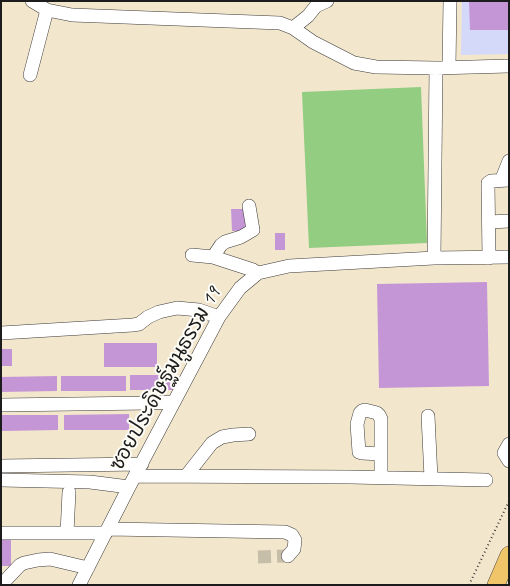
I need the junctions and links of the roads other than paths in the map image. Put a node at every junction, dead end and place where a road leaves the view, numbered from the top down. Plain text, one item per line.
1 (32, 1) edge
2 (327, 1) edge
3 (450, 1) edge
4 (47, 10) junction
5 (293, 28) junction
6 (509, 66) edge
7 (442, 67) junction
8 (30, 75) dead end
9 (509, 161) edge
10 (505, 181) edge
11 (249, 206) dead end
12 (509, 221) edge
13 (490, 222) junction
14 (192, 255) dead end
15 (213, 257) junction
16 (509, 257) edge
17 (434, 258) junction
18 (490, 258) junction
19 (258, 273) junction
20 (220, 317) junction
21 (1, 333) edge
22 (174, 402) junction
23 (1, 405) edge
24 (428, 416) dead end
25 (249, 434) dead end
26 (509, 444) edge
27 (381, 454) dead end
28 (509, 461) edge
29 (142, 464) junction
30 (1, 466) edge
31 (136, 476) junction
32 (186, 476) junction
33 (381, 477) junction
34 (431, 478) junction
35 (1, 480) edge
36 (486, 480) dead end
37 (129, 487) junction
38 (69, 492) dead end
39 (107, 531) junction
40 (1, 533) edge
41 (67, 533) junction
42 (509, 555) edge
43 (288, 556) dead end
44 (88, 568) junction
45 (5, 583) edge
46 (80, 585) edge
47 (496, 585) edge

1 - 4 street
2 - 5 street
3 - 7 street
4 - 5 street
4 - 8 street
5 - 7 street
6 - 7 street
7 - 17 street
9 - 10 street
10 - 13 street
11 - 15 street
12 - 13 street
13 - 18 street
14 - 15 street
15 - 19 street
16 - 18 street, ซอยประดิษฐ์มนูธรรม 19
17 - 18 street, ซอยประดิษฐ์มนูธรรม 19
17 - 19 street, ซอยประดิษฐ์มนูธรรม 19
19 - 20 street, ซอยประดิษฐ์มนูธรรม 19
20 - 21 street
20 - 22 street, ซอยประดิษฐ์มนูธรรม 19
22 - 23 street
22 - 29 street, ซอยประดิษฐ์มนูธรรม 19
24 - 34 street
25 - 32 street
26 - 28 street
27 - 33 street
29 - 30 street
29 - 31 street, ซอยประดิษฐ์มนูธรรม 19
31 - 32 street
31 - 37 street, ซอยประดิษฐ์มนูธรรม 19
32 - 33 street
33 - 34 street
34 - 36 street
35 - 37 street
37 - 39 street, ซอยประดิษฐ์มนูธรรม 19
38 - 41 street
39 - 41 street
39 - 43 street
39 - 44 street, ซอยประดิษฐ์มนูธรรม 19
40 - 41 street
42 - 47 main road
44 - 45 street
44 - 46 street, ซอยประดิษฐ์มนูธรรม 19

